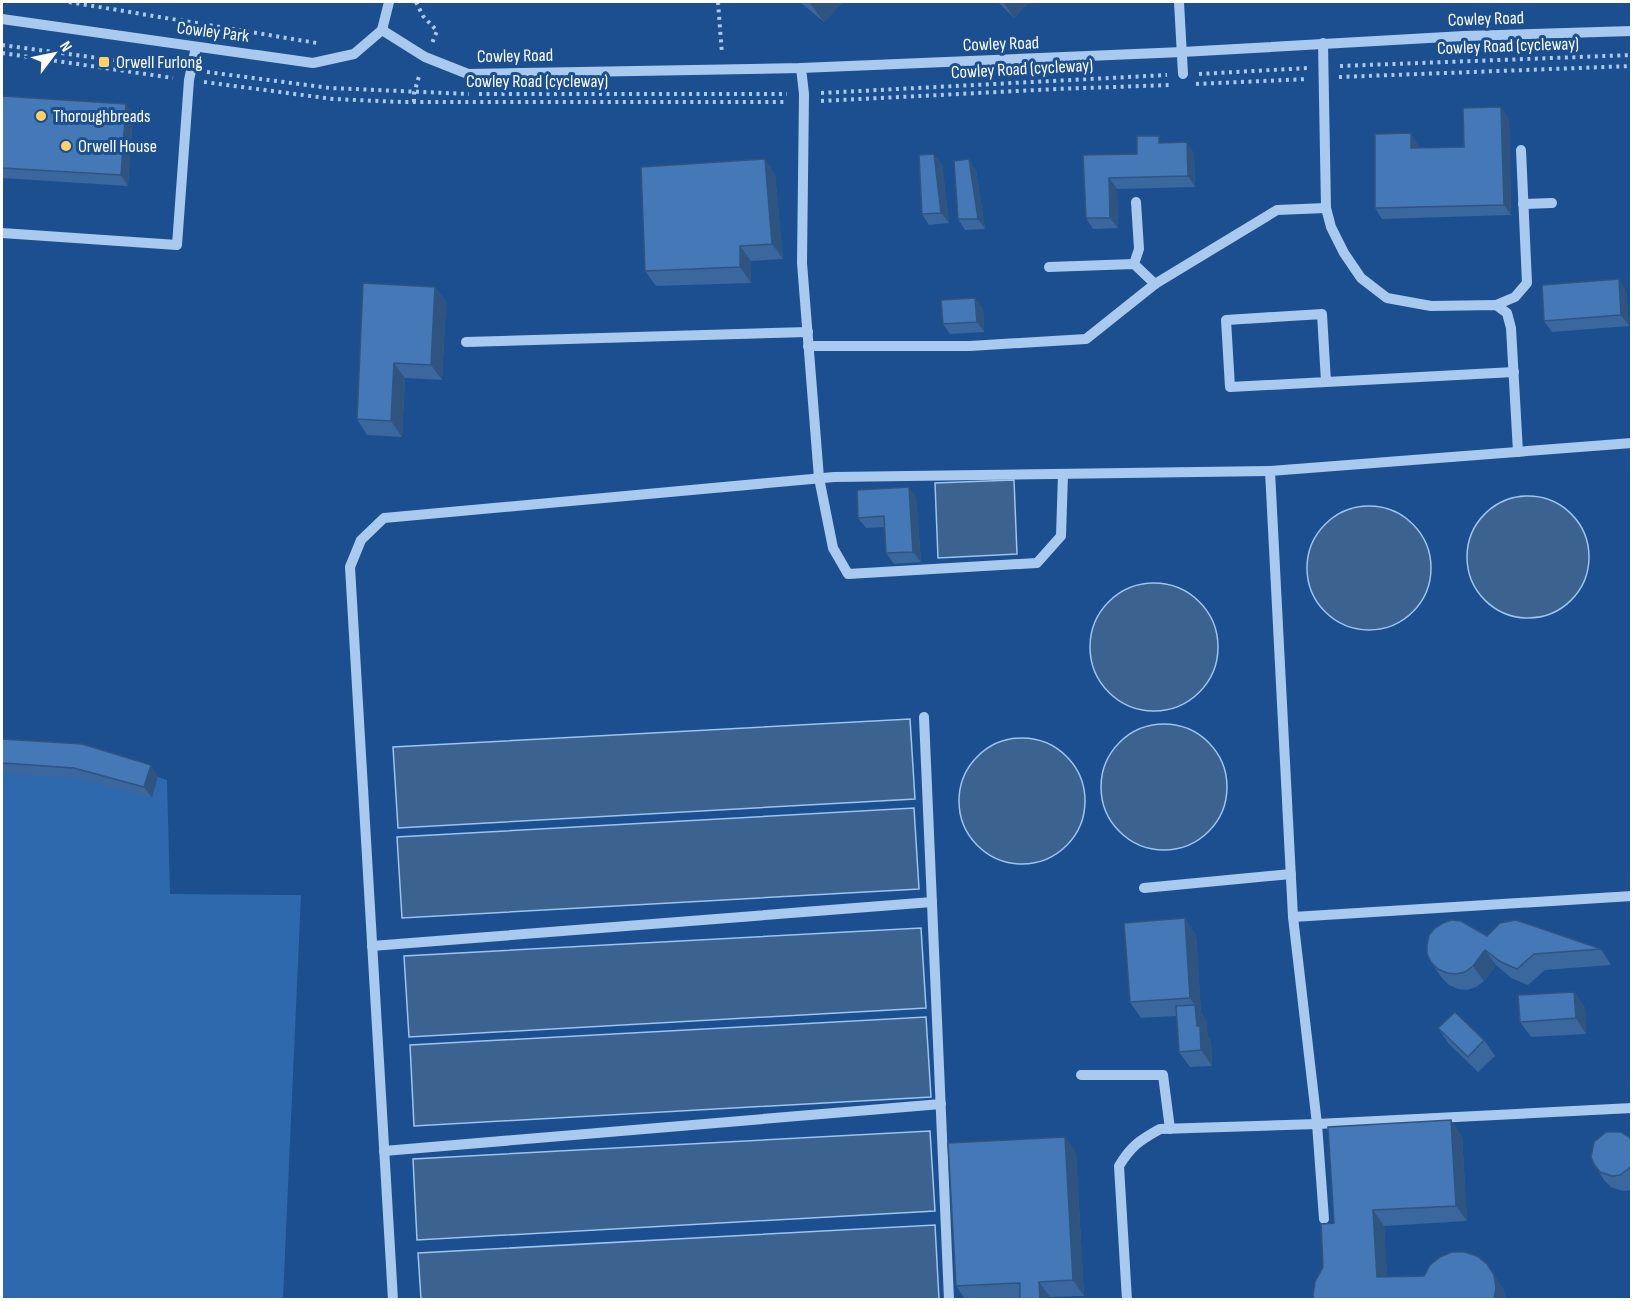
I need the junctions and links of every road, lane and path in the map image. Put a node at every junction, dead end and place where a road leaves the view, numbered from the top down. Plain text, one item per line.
1 (69, 2) edge
2 (389, 2) edge
3 (718, 2) edge
4 (1179, 2) edge
5 (2, 19) edge
6 (382, 30) junction
7 (1632, 31) edge
8 (1323, 43) junction
9 (323, 44) dead end
10 (196, 47) junction
11 (1182, 52) junction
12 (1632, 55) edge
13 (1323, 67) junction
14 (801, 68) junction
15 (723, 70) junction
16 (1183, 74) junction
17 (414, 93) dead end
18 (804, 94) junction
19 (1521, 150) dead end
20 (1136, 202) dead end
21 (1552, 202) dead end
22 (1523, 204) junction
23 (1326, 208) junction
24 (2, 233) edge
25 (1134, 264) junction
26 (1049, 267) dead end
27 (1155, 284) junction
28 (1496, 304) junction
29 (807, 332) junction
30 (466, 342) dead end
31 (808, 346) junction
32 (1514, 372) junction
33 (1326, 382) junction
34 (1632, 443) edge
35 (1518, 452) junction
36 (1270, 471) junction
37 (1063, 474) junction
38 (819, 478) junction
39 (924, 717) dead end
40 (1291, 874) junction
41 (1144, 888) dead end
42 (1632, 896) edge
43 (932, 902) junction
44 (1293, 917) junction
45 (372, 946) junction
46 (1081, 1076) dead end
47 (941, 1104) junction
48 (1632, 1108) edge
49 (1317, 1124) junction
50 (1170, 1129) junction
51 (384, 1151) junction
52 (1324, 1219) dead end
53 (393, 1299) edge
54 (949, 1299) edge
55 (1126, 1299) edge

1 - 9 path
2 - 6 street
3 - 15 path
4 - 11 street
5 - 10 street, Cowley Park
6 - 10 street, Cowley Park
6 - 15 street, Cowley Road
7 - 8 street, Cowley Road
8 - 11 street, Cowley Road
8 - 13 street
10 - 24 street
11 - 14 street, Cowley Road
11 - 16 street
12 - 13 path, Cowley Road (cycleway)
13 - 16 path, Cowley Road (cycleway)
13 - 23 street
14 - 15 street, Cowley Road
14 - 18 street
16 - 18 path, Cowley Road (cycleway)
17 - 18 path, Cowley Road (cycleway)
18 - 29 street
19 - 22 street
20 - 25 street
21 - 22 street
22 - 28 street
23 - 27 street
23 - 28 street
25 - 26 street
25 - 27 street
27 - 31 street
28 - 32 street
29 - 30 street
29 - 31 street
31 - 38 street
32 - 33 street
32 - 35 street
33 - 33 street
34 - 35 street
35 - 36 street
36 - 37 street
36 - 40 street
37 - 38 street
37 - 38 street
38 - 45 street
39 - 43 street
40 - 41 street
40 - 44 street
42 - 44 street
43 - 45 street
43 - 47 street
44 - 49 street
45 - 51 street
46 - 50 street
47 - 51 street
47 - 54 street
48 - 49 street
49 - 50 street
49 - 52 street
50 - 55 street
51 - 53 street

